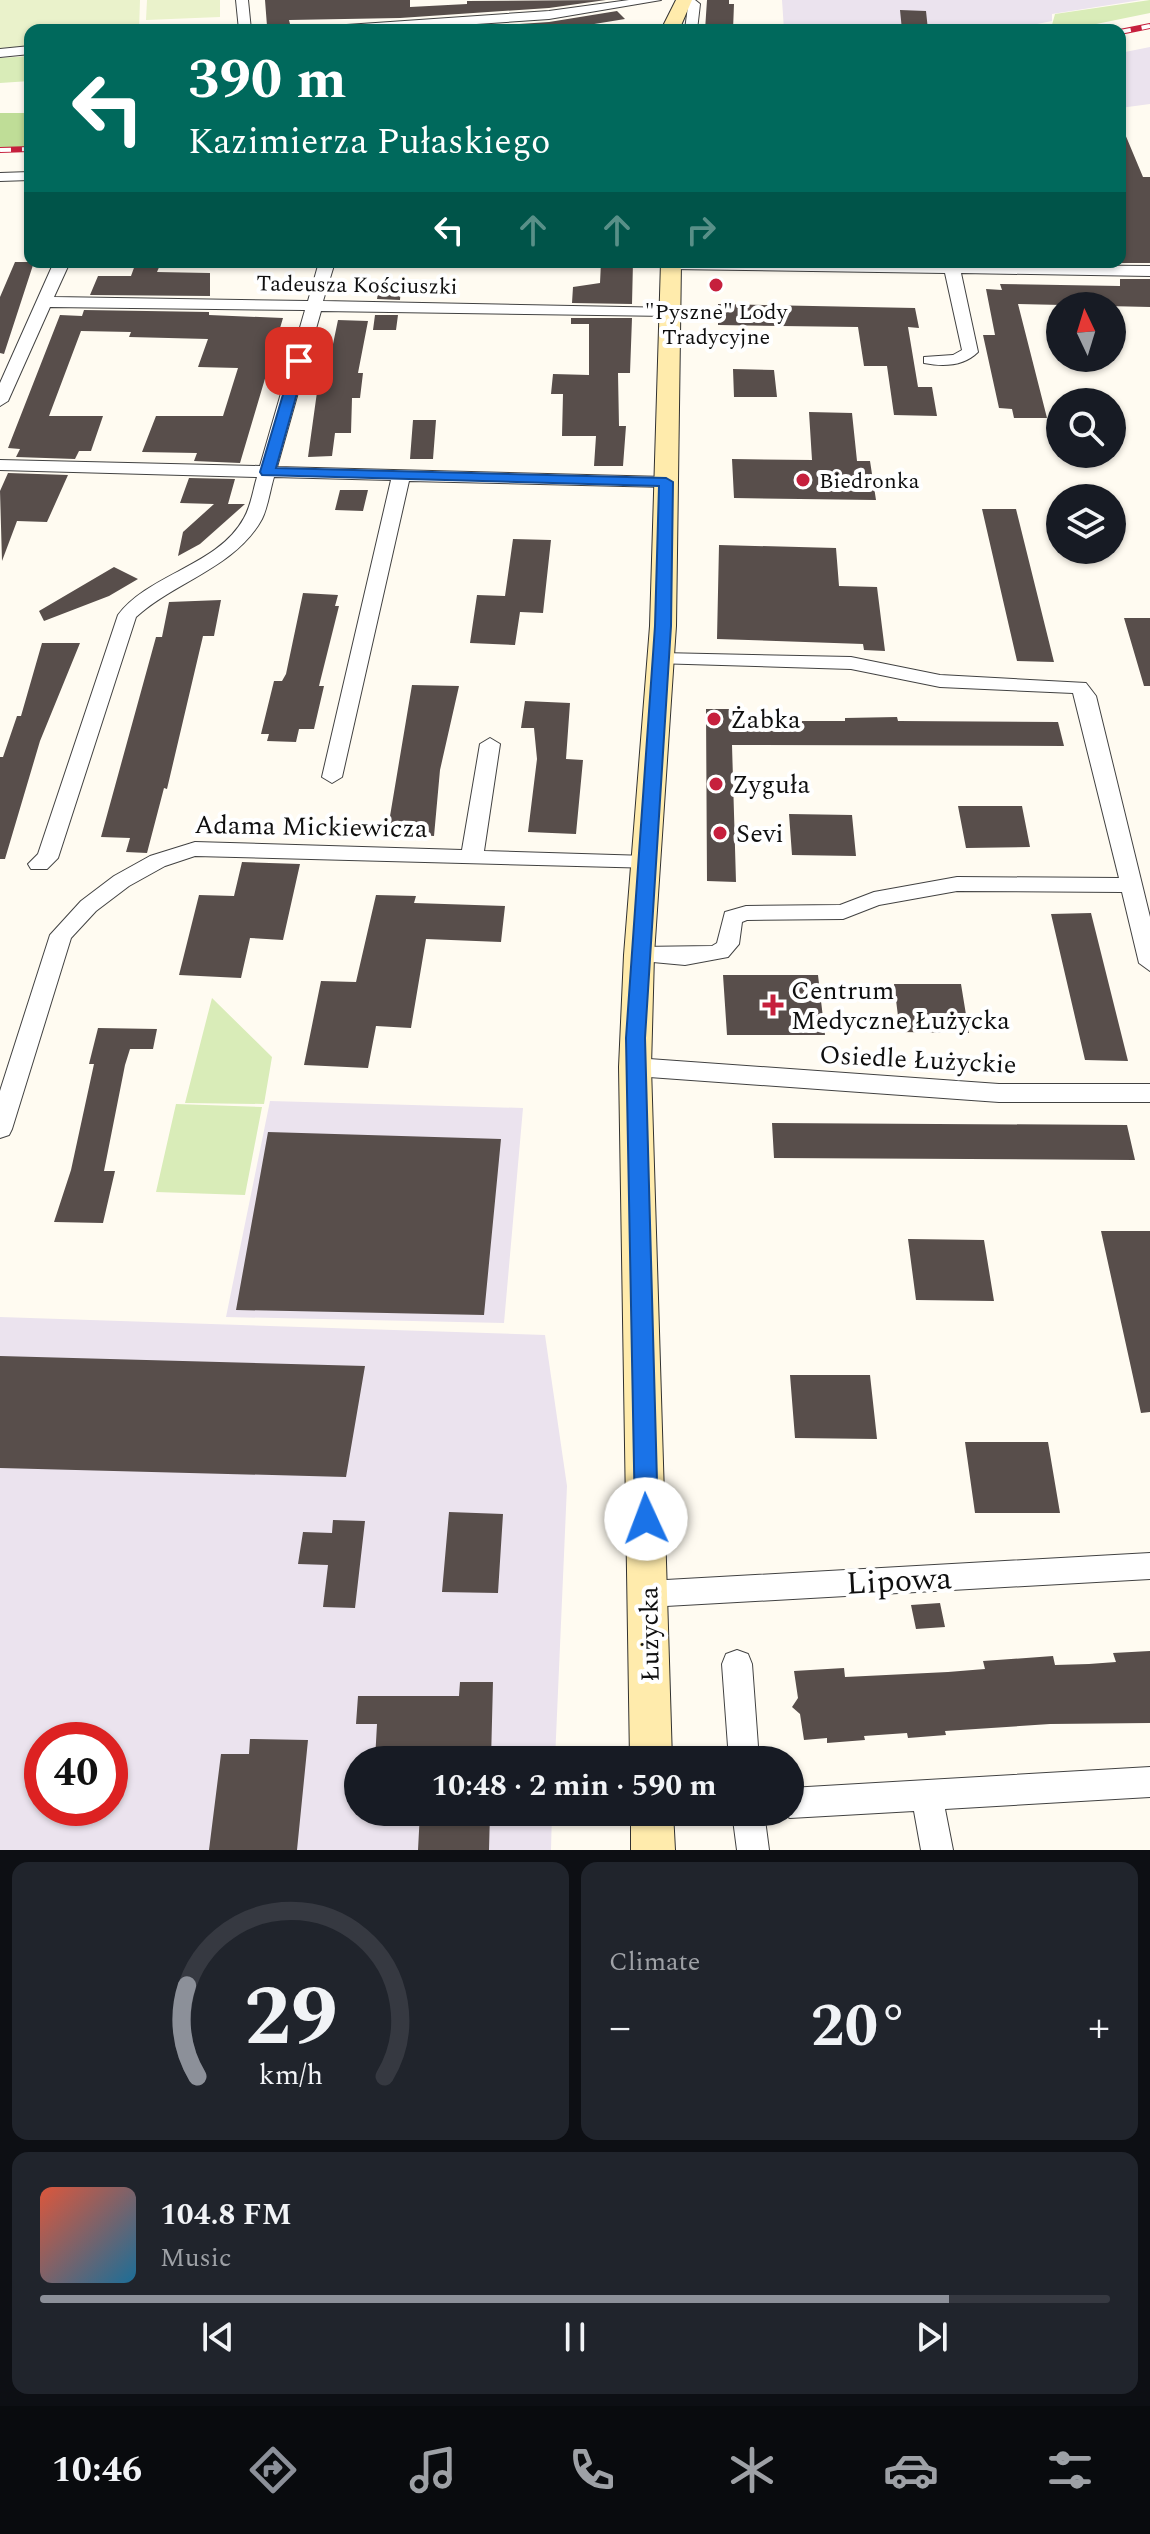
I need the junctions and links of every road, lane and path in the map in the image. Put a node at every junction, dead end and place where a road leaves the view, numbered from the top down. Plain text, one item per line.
1 (242, 0) edge
2 (655, 0) edge
3 (684, 0) edge
4 (244, 24) edge
5 (417, 24) edge
6 (673, 24) edge
7 (692, 24) edge
8 (24, 51) edge
9 (0, 53) edge
10 (24, 176) edge
11 (0, 177) edge
12 (59, 268) edge
13 (325, 268) edge
14 (671, 268) edge
15 (952, 268) joint
16 (1150, 271) edge
17 (44, 302) junction
18 (315, 306) junction
19 (669, 311) junction
20 (930, 360) dead end
21 (0, 401) edge
22 (0, 465) edge
23 (267, 472) junction
24 (401, 476) junction
25 (666, 482) junction
26 (661, 659) junction
27 (490, 744) dead end
28 (332, 777) dead end
29 (472, 857) junction
30 (647, 863) junction
31 (39, 864) dead end
32 (1130, 885) junction
33 (639, 955) junction
34 (1150, 963) edge
35 (635, 1067) junction
36 (1150, 1093) edge
37 (0, 1129) edge
38 (1150, 1566) edge
39 (648, 1594) junction
40 (737, 1664) dead end
41 (651, 1746) edge
42 (743, 1746) edge
43 (1150, 1782) edge
44 (927, 1795) junction
45 (804, 1802) edge
46 (652, 1826) edge
47 (750, 1826) edge
48 (653, 1850) edge
49 (753, 1850) edge
50 (937, 1850) edge

1 - 4 street
2 - 5 street
3 - 6 street
3 - 7 street
8 - 9 street
10 - 11 street
12 - 17 street
13 - 18 street
14 - 19 street, Łużycka
15 - 16 street
15 - 20 street
17 - 18 street, Tadeusza Kościuszki
17 - 21 street
18 - 19 street, Tadeusza Kościuszki
18 - 23 street
19 - 25 street, Łużycka
22 - 23 street
23 - 24 street
23 - 31 street
24 - 25 street
24 - 28 street
25 - 26 street, Łużycka
26 - 30 street, Łużycka
26 - 32 street
27 - 29 street
29 - 30 street, Adama Mickiewicza
29 - 37 street, Adama Mickiewicza
30 - 33 street, Łużycka
32 - 33 street
32 - 34 street
33 - 35 street, Łużycka
35 - 36 street, Osiedle Łużyckie
35 - 39 street, Łużycka
38 - 39 street, Lipowa
39 - 41 street, Łużycka
40 - 42 street
43 - 44 street
44 - 45 street
44 - 50 street
46 - 48 street
47 - 49 street

